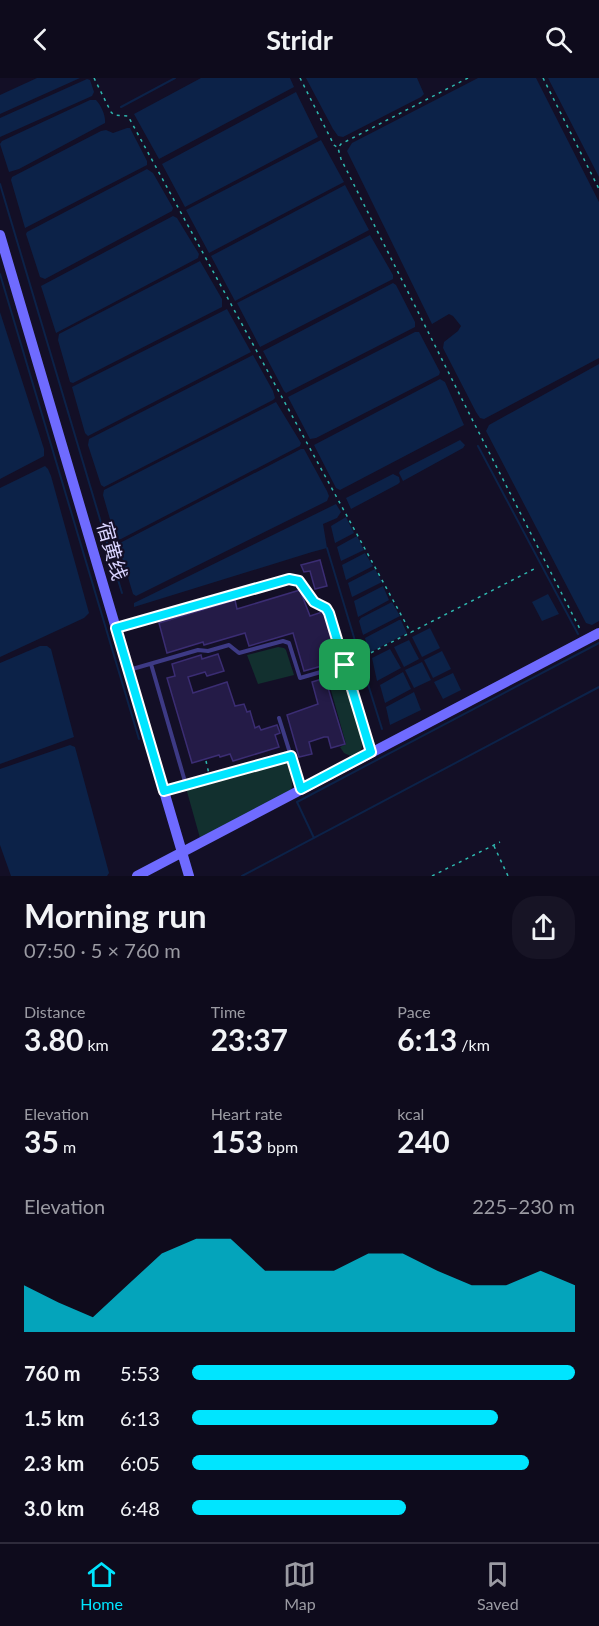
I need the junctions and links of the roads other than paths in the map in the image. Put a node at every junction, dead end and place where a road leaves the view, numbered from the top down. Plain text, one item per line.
1 (0, 235) edge
2 (116, 628) junction
3 (599, 633) edge
4 (151, 664) junction
5 (345, 665) junction
6 (129, 670) junction
7 (279, 718) dead end
8 (371, 752) junction
9 (291, 756) junction
10 (186, 785) junction
11 (301, 789) junction
12 (164, 791) junction
13 (182, 852) junction
14 (137, 876) edge
15 (189, 876) edge

1 - 2 main road, 宿黄线
2 - 5 lane
2 - 6 main road, 宿黄线
3 - 8 main road
4 - 5 lane
4 - 6 lane
4 - 10 lane
5 - 8 lane
6 - 12 main road, 宿黄线
7 - 9 lane
8 - 11 main road
9 - 10 lane
9 - 11 lane
10 - 12 lane
11 - 13 main road
12 - 13 main road, 宿黄线
13 - 14 main road
13 - 15 main road, 宿黄线

